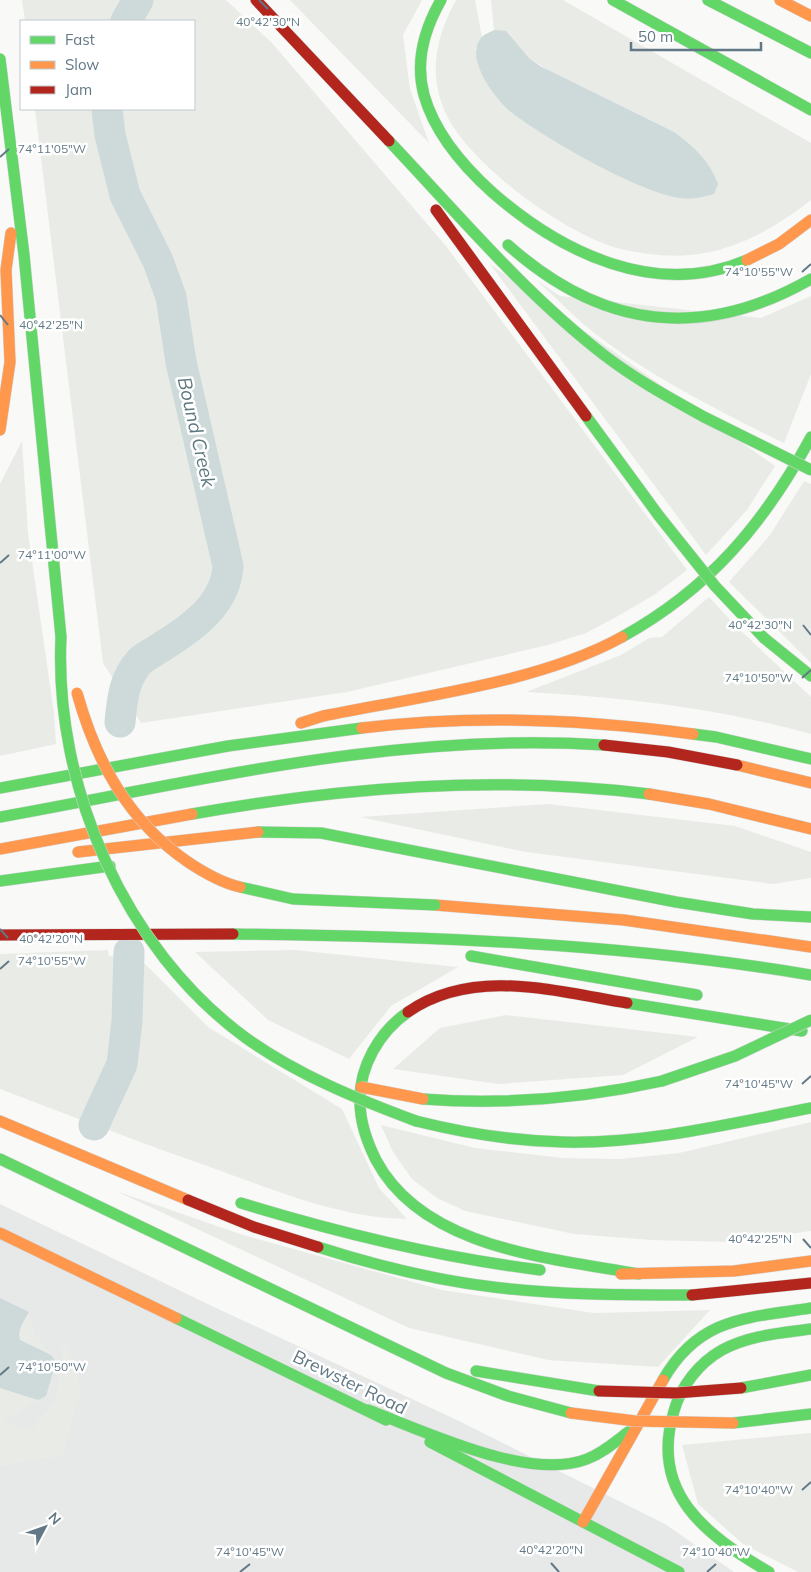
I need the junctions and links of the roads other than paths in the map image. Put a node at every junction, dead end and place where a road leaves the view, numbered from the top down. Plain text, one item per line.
1 (256, 0) edge
2 (442, 0) edge
3 (613, 0) edge
4 (708, 0) edge
5 (780, 0) edge
6 (811, 16) edge
7 (811, 53) edge
8 (0, 59) edge
9 (811, 110) edge
10 (384, 134) junction
11 (17, 192) junction
12 (456, 211) junction
13 (478, 218) dead end
14 (811, 220) edge
15 (496, 234) dead end
16 (811, 279) edge
17 (0, 430) edge
18 (811, 437) edge
19 (811, 470) edge
20 (62, 636) junction
21 (73, 664) dead end
22 (811, 676) edge
23 (76, 682) dead end
24 (228, 746) junction
25 (811, 759) edge
26 (811, 783) edge
27 (0, 788) edge
28 (0, 817) edge
29 (811, 829) edge
30 (336, 848) dead end
31 (0, 849) edge
32 (69, 854) dead end
33 (202, 854) dead end
34 (165, 858) dead end
35 (126, 864) dead end
36 (484, 866) junction
37 (0, 881) edge
38 (676, 902) junction
39 (783, 903) dead end
40 (811, 917) edge
41 (0, 935) edge
42 (351, 936) junction
43 (811, 948) edge
44 (439, 951) dead end
45 (459, 954) dead end
46 (811, 975) edge
47 (713, 998) dead end
48 (811, 1020) edge
49 (811, 1032) edge
50 (244, 1035) junction
51 (811, 1108) edge
52 (0, 1113) edge
53 (0, 1121) edge
54 (0, 1159) edge
55 (127, 1161) dead end
56 (232, 1200) dead end
57 (0, 1233) edge
58 (811, 1261) edge
59 (638, 1274) junction
60 (811, 1284) edge
61 (811, 1308) edge
62 (811, 1329) edge
63 (361, 1333) junction
64 (811, 1375) edge
65 (368, 1410) junction
66 (811, 1414) edge
67 (644, 1415) junction
68 (583, 1522) junction
69 (679, 1572) edge
70 (769, 1572) edge

1 - 10 main road
2 - 14 main road
3 - 9 main road
4 - 7 main road
5 - 6 main road
8 - 11 main road
10 - 12 main road
10 - 22 main road, bridge
11 - 17 main road
11 - 20 main road
12 - 13 main road
12 - 19 main road, bridge
15 - 16 main road
18 - 24 main road
20 - 21 main road
20 - 50 main road, bridge
23 - 43 main road, bridge
24 - 25 main road
24 - 27 main road
26 - 28 main road
29 - 31 main road
30 - 36 main road
32 - 36 main road
33 - 34 main road
35 - 37 main road
36 - 38 main road
38 - 39 main road
38 - 40 main road
41 - 42 main road
42 - 44 main road
42 - 46 main road
45 - 47 main road
48 - 50 main road, bridge
49 - 59 main road
50 - 51 main road, bridge
52 - 55 main road
53 - 60 main road
54 - 63 main road
56 - 59 main road
57 - 65 main road, Brewster Road
58 - 59 main road
61 - 67 main road
62 - 70 main road
63 - 64 main road, bridge
63 - 66 main road, bridge
65 - 67 main road
65 - 68 main road, Brewster Road
67 - 68 main road
68 - 69 main road, Brewster Road

